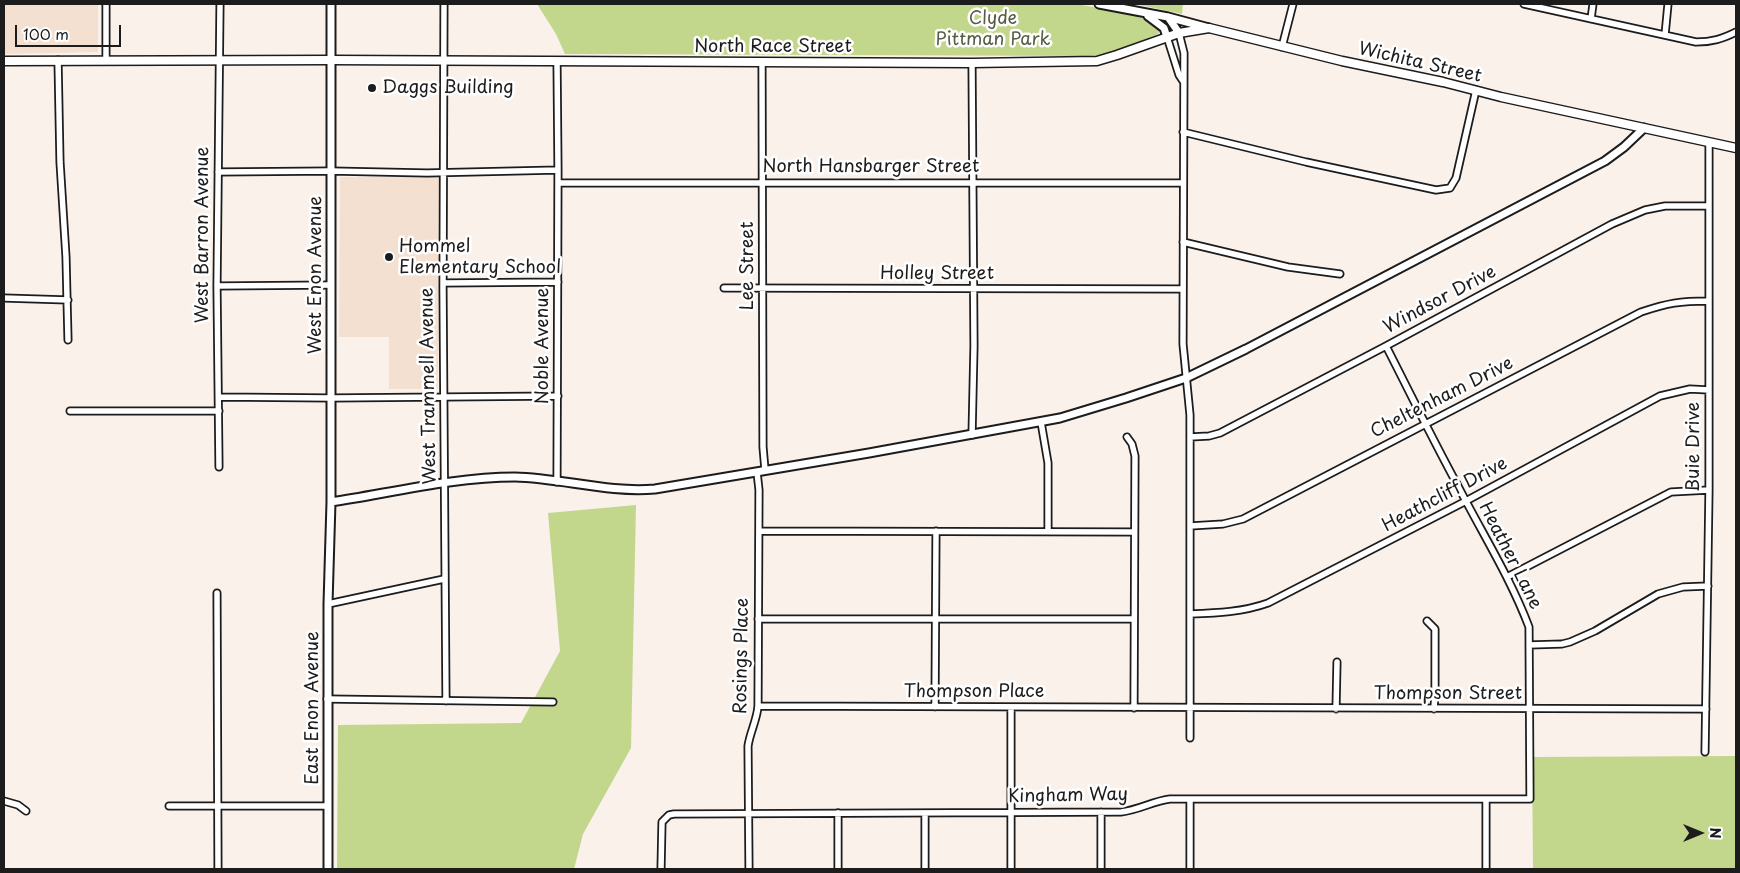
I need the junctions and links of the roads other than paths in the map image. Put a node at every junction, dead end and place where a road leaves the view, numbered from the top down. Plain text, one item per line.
1 (106, 4) edge
2 (220, 4) edge
3 (331, 4) edge
4 (444, 4) edge
5 (1099, 4) edge
6 (1293, 4) edge
7 (1524, 4) edge
8 (1593, 4) edge
9 (1668, 4) edge
10 (1140, 12) junction
11 (1168, 18) junction
12 (1591, 19) junction
13 (1209, 28) junction
14 (1736, 32) edge
15 (1179, 33) junction
16 (1665, 35) junction
17 (1167, 37) junction
18 (1282, 47) junction
19 (58, 60) junction
20 (106, 60) junction
21 (219, 60) junction
22 (331, 60) junction
23 (4, 61) edge
24 (445, 61) junction
25 (556, 61) junction
26 (762, 62) junction
27 (972, 63) junction
28 (1184, 82) junction
29 (1476, 90) junction
30 (1644, 128) junction
31 (1183, 132) junction
32 (1709, 142) junction
33 (1736, 148) edge
34 (558, 170) junction
35 (331, 171) junction
36 (218, 172) junction
37 (444, 173) junction
38 (763, 182) junction
39 (973, 182) junction
40 (558, 183) junction
41 (1183, 183) junction
42 (1709, 206) junction
43 (1182, 242) junction
44 (1340, 274) dead end
45 (558, 282) junction
46 (443, 283) junction
47 (331, 285) junction
48 (217, 286) junction
49 (724, 288) dead end
50 (763, 288) junction
51 (974, 289) junction
52 (1182, 289) junction
53 (4, 298) edge
54 (68, 300) junction
55 (1708, 301) junction
56 (68, 340) dead end
57 (1386, 346) junction
58 (1186, 378) junction
59 (1709, 390) junction
60 (219, 396) junction
61 (444, 396) junction
62 (558, 396) junction
63 (331, 398) junction
64 (70, 411) dead end
65 (219, 411) junction
66 (1041, 422) junction
67 (1426, 423) junction
68 (972, 435) junction
69 (1127, 437) dead end
70 (1190, 438) junction
71 (219, 467) dead end
72 (765, 470) junction
73 (757, 472) junction
74 (557, 482) junction
75 (445, 484) junction
76 (1709, 490) junction
77 (330, 502) junction
78 (1466, 502) junction
79 (1190, 526) junction
80 (759, 531) junction
81 (936, 531) junction
82 (1048, 532) junction
83 (1134, 532) junction
84 (329, 547) joint
85 (1507, 577) junction
86 (444, 579) junction
87 (1708, 586) junction
88 (217, 593) dead end
89 (328, 604) junction
90 (1190, 614) junction
91 (758, 619) junction
92 (935, 619) junction
93 (1134, 619) junction
94 (1427, 621) dead end
95 (1529, 644) junction
96 (1337, 662) dead end
97 (327, 699) junction
98 (446, 701) junction
99 (553, 702) dead end
100 (758, 706) junction
101 (935, 707) junction
102 (1011, 708) junction
103 (1134, 708) junction
104 (1190, 708) junction
105 (1336, 708) junction
106 (1434, 709) junction
107 (1529, 709) junction
108 (1706, 709) junction
109 (1190, 738) dead end
110 (1705, 752) dead end
111 (1190, 799) junction
112 (1486, 799) junction
113 (1530, 799) joint
114 (4, 801) edge
115 (218, 805) junction
116 (169, 806) dead end
117 (328, 806) junction
118 (26, 811) dead end
119 (1011, 812) junction
120 (1101, 812) junction
121 (838, 813) junction
122 (925, 813) junction
123 (749, 814) junction
124 (218, 869) edge
125 (328, 869) edge
126 (661, 869) edge
127 (749, 869) edge
128 (838, 869) edge
129 (925, 869) edge
130 (1011, 869) edge
131 (1100, 869) edge
132 (1190, 869) edge
133 (1486, 869) edge

1 - 20 street
2 - 21 street, West Barron Avenue
3 - 22 street, West Enon Avenue
4 - 24 street, West Trammell Avenue
5 - 10 street, Wichita Street
6 - 18 street
7 - 12 street
8 - 12 street
9 - 16 street
10 - 11 street, Wichita Street
10 - 17 street
11 - 13 street, Wichita Street
11 - 15 street
12 - 16 street
13 - 15 main road, North Race Street
13 - 18 main road, Wichita Street
14 - 16 street
15 - 17 main road, North Race Street
15 - 28 street
17 - 27 main road, North Race Street
17 - 28 street
18 - 29 main road, Wichita Street
19 - 20 main road, North Race Street
19 - 23 main road, North Race Street
19 - 54 street
20 - 21 main road, North Race Street
21 - 22 main road, North Race Street
21 - 36 street, West Barron Avenue
22 - 24 main road, North Race Street
22 - 35 street, West Enon Avenue
24 - 25 main road, North Race Street
24 - 37 street, West Trammell Avenue
25 - 26 main road, North Race Street
25 - 34 street, Noble Avenue
26 - 27 main road, North Race Street
26 - 38 street, Lee Street
27 - 39 street
28 - 31 street
29 - 30 main road, Wichita Street
29 - 31 street
30 - 32 main road, Wichita Street
30 - 58 street
31 - 41 street
32 - 33 main road, Wichita Street
32 - 42 street, Buie Drive
34 - 37 street
34 - 40 street, Noble Avenue
35 - 36 street
35 - 37 street
35 - 47 street, West Enon Avenue
36 - 48 street, West Barron Avenue
37 - 46 street, West Trammell Avenue
38 - 39 street, North Hansbarger Street
38 - 40 street, North Hansbarger Street
38 - 50 street, Lee Street
39 - 41 street, North Hansbarger Street
39 - 51 street
40 - 45 street, Noble Avenue
41 - 43 street
42 - 55 street, Buie Drive
42 - 57 street, Windsor Drive
43 - 44 street
43 - 52 street
45 - 46 street
45 - 62 street, Noble Avenue
46 - 61 street, West Trammell Avenue
47 - 48 street
47 - 63 street, West Enon Avenue
48 - 60 street, West Barron Avenue
49 - 50 street, Holley Street
50 - 51 street, Holley Street
50 - 72 street, Lee Street
51 - 52 street, Holley Street
51 - 68 street
52 - 58 street
53 - 54 street
54 - 56 street
55 - 59 street, Buie Drive
55 - 67 street, Cheltenham Drive
57 - 67 street, Heather Lane
57 - 70 street, Windsor Drive
58 - 66 street
58 - 70 street
59 - 76 street, Buie Drive
59 - 78 street, Heathcliff Drive
60 - 63 street
60 - 65 street, West Barron Avenue
61 - 62 street
61 - 63 street
61 - 75 street, West Trammell Avenue
62 - 74 street, Noble Avenue
63 - 77 street, West Enon Avenue
64 - 65 street
65 - 71 street, West Barron Avenue
66 - 68 street
66 - 82 street
67 - 78 street, Heather Lane
67 - 79 street, Cheltenham Drive
68 - 72 street
69 - 83 street
70 - 79 street
72 - 73 street
73 - 74 street
73 - 80 street, Rosings Place
74 - 75 street
75 - 77 street
75 - 86 street, West Trammell Avenue
76 - 85 street
76 - 87 street, Buie Drive
77 - 84 street, West Enon Avenue
78 - 85 street, Heather Lane
78 - 90 street, Heathcliff Drive
79 - 90 street
80 - 81 street
80 - 91 street, Rosings Place
81 - 82 street
81 - 92 street
82 - 83 street
83 - 93 street
84 - 89 street, East Enon Avenue
85 - 95 street, Heather Lane
86 - 89 street
86 - 98 street, West Trammell Avenue
87 - 95 street
87 - 108 street, Buie Drive
88 - 115 street
89 - 97 street, East Enon Avenue
90 - 104 street
91 - 92 street
91 - 100 street, Rosings Place
92 - 93 street
92 - 101 street
93 - 103 street
94 - 106 street
95 - 107 street, Heather Lane
96 - 105 street
97 - 98 street
97 - 117 street, East Enon Avenue
98 - 99 street
100 - 101 street, Thompson Place
100 - 123 street, Rosings Place
101 - 102 street, Thompson Place
102 - 103 street, Thompson Place
102 - 119 street
103 - 104 street, Thompson Place
104 - 105 street, Thompson Street
104 - 109 street
105 - 106 street, Thompson Street
106 - 107 street, Thompson Street
107 - 108 street, Thompson Street
107 - 113 street, Heather Lane
108 - 110 street, Buie Drive
111 - 112 street, Kingham Way
111 - 120 street, Kingham Way
111 - 132 street
112 - 113 street, Kingham Way
112 - 133 street
114 - 118 street
115 - 116 street
115 - 117 street
115 - 124 street
117 - 125 street, East Enon Avenue
119 - 120 street, Kingham Way
119 - 122 street, Kingham Way
119 - 130 street
120 - 131 street
121 - 122 street, Kingham Way
121 - 123 street, Kingham Way
121 - 128 street
122 - 129 street
123 - 126 street, Kingham Way
123 - 127 street, Rosings Place

